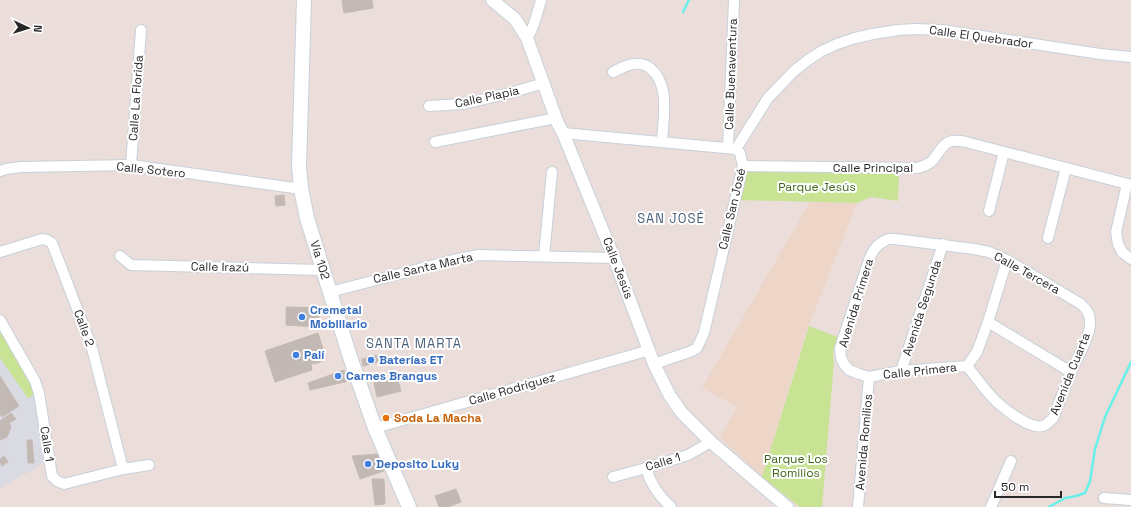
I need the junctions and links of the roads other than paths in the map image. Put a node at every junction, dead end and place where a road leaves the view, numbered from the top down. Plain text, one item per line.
1 (304, 0) edge
2 (492, 0) edge
3 (541, 0) edge
4 (734, 0) edge
5 (141, 30) dead end
6 (527, 38) junction
7 (1131, 56) edge
8 (613, 72) dead end
9 (544, 83) junction
10 (429, 106) dead end
11 (556, 118) junction
12 (563, 133) junction
13 (435, 142) dead end
14 (662, 142) junction
15 (732, 149) junction
16 (1004, 152) junction
17 (131, 165) junction
18 (743, 166) junction
19 (1066, 168) junction
20 (0, 170) edge
21 (552, 172) dead end
22 (1129, 184) edge
23 (301, 189) junction
24 (989, 211) dead end
25 (1048, 238) dead end
26 (883, 241) joint
27 (943, 244) junction
28 (0, 252) edge
29 (120, 256) dead end
30 (544, 256) junction
31 (614, 258) junction
32 (1131, 259) edge
33 (1008, 260) junction
34 (323, 270) junction
35 (330, 292) junction
36 (1090, 317) joint
37 (0, 320) edge
38 (988, 322) junction
39 (650, 350) junction
40 (654, 364) junction
41 (967, 366) junction
42 (901, 371) junction
43 (1071, 372) junction
44 (869, 377) junction
45 (1043, 426) joint
46 (375, 428) junction
47 (711, 442) junction
48 (1011, 461) dead end
49 (149, 465) dead end
50 (646, 468) junction
51 (123, 469) junction
52 (613, 477) dead end
53 (1104, 498) dead end
54 (1131, 500) edge
55 (409, 507) edge
56 (671, 507) edge
57 (788, 507) edge
58 (858, 507) edge
59 (991, 507) edge

1 - 23 main road, Vía 102
2 - 6 street, Calle Jesús
3 - 6 street
4 - 15 street, Calle Buenaventura
5 - 17 street, Calle La Florida
6 - 9 street, Calle Jesús
7 - 15 street, Calle El Quebrador
8 - 14 street
9 - 10 street, Calle Piapia
9 - 11 street, Calle Jesús
11 - 12 street, Calle Jesús
11 - 13 street
12 - 14 street
12 - 31 street, Calle Jesús
14 - 15 street
15 - 18 street, Calle San José
16 - 18 street, Calle Principal
16 - 19 street, Calle Principal
16 - 24 street
17 - 20 street, Calle Sotero
17 - 23 street, Calle Sotero
18 - 40 street, Calle San José
19 - 22 street, Calle Principal
19 - 25 street
21 - 30 street
22 - 32 street
23 - 34 main road, Vía 102
26 - 27 street, Calle Tercera
26 - 44 street, Avenida Primera
27 - 33 street, Calle Tercera
27 - 42 street, Avenida Segunda
28 - 51 street, Calle 2
29 - 34 street, Calle Irazú
30 - 31 street, Calle Santa Marta
30 - 35 street, Calle Santa Marta
31 - 39 street, Calle Jesús
33 - 36 street, Calle Tercera
33 - 38 street
34 - 35 main road, Vía 102
35 - 46 main road, Vía 102
36 - 43 street, Avenida Cuarta
37 - 51 street, Calle 1
38 - 41 street
38 - 43 street
39 - 40 street, Calle Jesús
39 - 46 street, Calle Rodríguez
40 - 47 street, Calle Jesús
41 - 42 street, Calle Primera
41 - 45 street, Calle Primera
42 - 44 street, Calle Primera
43 - 45 street, Avenida Cuarta
44 - 58 street, Avenida Romilios
46 - 55 main road, Vía 102
47 - 50 street, Calle 1
47 - 57 street, Calle Jesús
48 - 59 street
49 - 51 street, Calle 1
50 - 52 street, Calle 1
50 - 56 street
53 - 54 street

